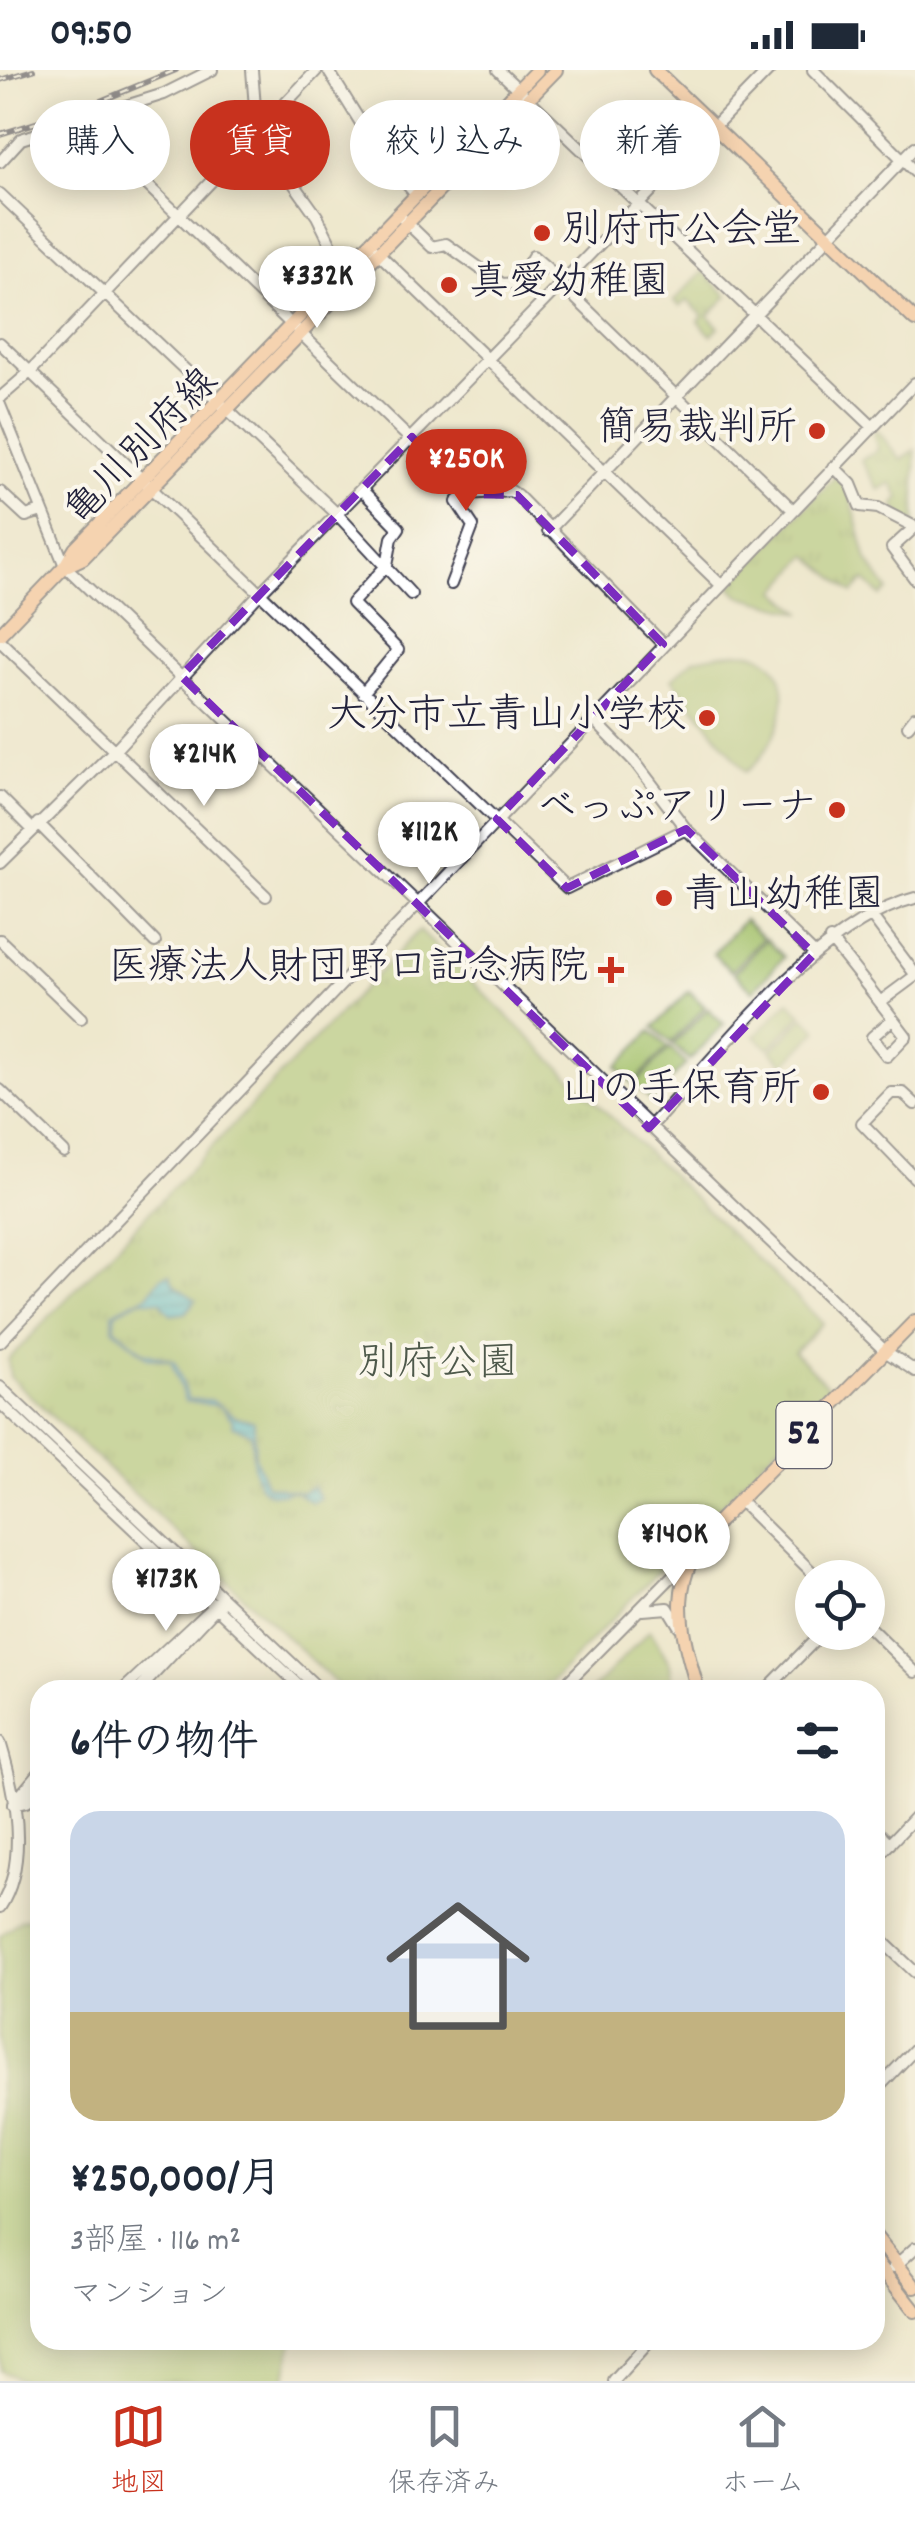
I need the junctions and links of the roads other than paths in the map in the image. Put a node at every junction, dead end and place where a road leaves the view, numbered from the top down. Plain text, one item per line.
1 (212, 70) edge
2 (252, 70) edge
3 (317, 70) edge
4 (328, 70) edge
5 (498, 70) edge
6 (536, 70) edge
7 (556, 70) edge
8 (655, 70) edge
9 (770, 70) edge
10 (813, 70) edge
11 (523, 94) junction
12 (146, 100) edge
13 (254, 100) edge
14 (288, 100) edge
15 (516, 100) edge
16 (687, 100) edge
17 (350, 105) edge
18 (720, 120) edge
19 (720, 132) edge
20 (30, 137) edge
21 (915, 147) edge
22 (902, 160) junction
23 (0, 162) edge
24 (915, 172) edge
25 (153, 190) edge
26 (201, 190) edge
27 (298, 190) edge
28 (412, 190) edge
29 (423, 190) edge
30 (649, 190) edge
31 (0, 194) edge
32 (417, 196) junction
33 (637, 202) junction
34 (178, 214) junction
35 (403, 219) junction
36 (828, 237) junction
37 (374, 249) junction
38 (344, 271) junction
39 (561, 282) junction
40 (103, 293) junction
41 (754, 314) junction
42 (915, 320) edge
43 (298, 328) junction
44 (0, 342) edge
45 (488, 359) junction
46 (30, 372) junction
47 (915, 383) edge
48 (676, 396) junction
49 (0, 402) edge
50 (223, 406) junction
51 (873, 427) junction
52 (412, 437) junction
53 (834, 467) junction
54 (604, 472) junction
55 (147, 484) junction
56 (362, 490) junction
57 (0, 492) edge
58 (468, 494) junction
59 (792, 510) junction
60 (42, 511) junction
61 (338, 515) junction
62 (548, 531) junction
63 (387, 565) junction
64 (65, 566) junction
65 (915, 579) edge
66 (450, 584) dead end
67 (721, 585) junction
68 (261, 592) junction
69 (411, 594) dead end
70 (0, 637) edge
71 (664, 644) junction
72 (181, 676) junction
73 (362, 693) junction
74 (593, 719) junction
75 (114, 751) junction
76 (0, 797) edge
77 (496, 819) junction
78 (35, 826) junction
79 (686, 829) junction
80 (0, 862) edge
81 (266, 896) dead end
82 (914, 897) edge
83 (415, 902) junction
84 (870, 914) junction
85 (0, 940) edge
86 (830, 940) junction
87 (154, 942) dead end
88 (814, 954) junction
89 (915, 976) edge
90 (880, 1002) junction
91 (81, 1018) dead end
92 (893, 1020) dead end
93 (0, 1090) edge
94 (915, 1104) edge
95 (649, 1128) junction
96 (64, 1152) dead end
97 (915, 1178) edge
98 (915, 1320) edge
99 (0, 1342) edge
100 (885, 1351) junction
101 (915, 1371) edge
102 (0, 1387) edge
103 (0, 1403) edge
104 (740, 1500) junction
105 (696, 1552) junction
106 (800, 1560) edge
107 (218, 1603) junction
108 (636, 1612) junction
109 (682, 1632) junction
110 (885, 1643) edge
111 (806, 1650) edge
112 (915, 1672) edge
113 (134, 1680) edge
114 (147, 1680) edge
115 (294, 1680) edge
116 (308, 1680) edge
117 (570, 1680) edge
118 (695, 1680) edge
119 (776, 1680) edge
120 (0, 1742) edge
121 (6, 1766) junction
122 (30, 1776) edge
123 (30, 1784) edge
124 (30, 1798) edge
125 (12, 1805) junction
126 (915, 1817) edge
127 (885, 1839) edge
128 (890, 1844) junction
129 (885, 1849) edge
130 (0, 1908) edge
131 (885, 1944) edge
132 (915, 1972) edge
133 (915, 2049) edge
134 (885, 2080) edge
135 (885, 2248) edge
136 (915, 2248) edge
137 (898, 2264) junction
138 (886, 2274) joint
139 (915, 2287) edge
140 (915, 2311) edge
141 (642, 2350) edge
142 (614, 2381) edge

1 - 12 street
2 - 13 street
3 - 14 street
4 - 17 street
5 - 11 street
6 - 11 main road, 亀川別府線
7 - 11 main road, 亀川別府線
8 - 16 main road
9 - 18 street
10 - 22 street
11 - 15 main road, 亀川別府線
11 - 33 street
11 - 35 main road, 亀川別府線
19 - 36 main road
20 - 23 street
21 - 22 street
22 - 24 street
22 - 36 street
25 - 34 street
26 - 34 street
27 - 38 street
28 - 32 street
29 - 32 main road, 亀川別府線
30 - 33 street
31 - 40 street
32 - 35 main road, 亀川別府線
33 - 39 street
33 - 41 street
34 - 40 street
34 - 43 street
35 - 37 main road, 亀川別府線
35 - 39 street
36 - 41 street
36 - 42 main road
37 - 38 main road, 亀川別府線
37 - 43 main road, 亀川別府線
37 - 45 street
38 - 43 main road, 亀川別府線
39 - 45 street
39 - 48 street
40 - 46 street
40 - 50 street
41 - 48 street
41 - 51 street
43 - 50 main road, 亀川別府線
43 - 52 street
44 - 46 street
45 - 52 street
45 - 54 street
46 - 49 street
46 - 55 street
47 - 51 street
48 - 54 street
48 - 59 street
49 - 60 street
50 - 55 main road, 亀川別府線
50 - 61 street
51 - 53 street
52 - 56 street
52 - 58 street
53 - 59 street
53 - 65 street
54 - 62 street
54 - 67 street
55 - 64 main road, 亀川別府線
55 - 68 street
56 - 61 street
56 - 63 street
57 - 60 street
58 - 62 street
58 - 66 street
59 - 67 street
60 - 64 street
61 - 63 street
61 - 68 street
62 - 71 street
63 - 69 street
63 - 73 street
64 - 70 main road, 亀川別府線
64 - 72 street
67 - 71 street
68 - 72 street
68 - 73 street
70 - 75 street
71 - 74 street
72 - 75 street
72 - 83 street
73 - 77 street
74 - 77 street
74 - 79 street
75 - 78 street
75 - 81 street
76 - 78 street
77 - 79 street
77 - 83 street
78 - 80 street
78 - 87 street
79 - 88 street
82 - 84 street
83 - 95 street
83 - 99 street
84 - 86 street
84 - 89 street
85 - 91 street
86 - 88 street
86 - 90 street
88 - 95 street
89 - 90 street
90 - 92 street
93 - 96 street
94 - 97 street
95 - 100 street
98 - 100 main road, 52
100 - 101 street
100 - 104 main road, 52
102 - 107 street
103 - 107 street
104 - 105 main road, 52
104 - 106 street
105 - 108 street
105 - 109 main road, 52
107 - 113 street
107 - 114 street
107 - 115 street
107 - 116 street
108 - 109 street
108 - 117 street
109 - 118 main road, 52
110 - 112 street
111 - 119 street
120 - 121 street
121 - 122 street
121 - 125 street
123 - 125 street
124 - 125 street
125 - 130 street
126 - 128 street
127 - 128 street
128 - 129 street
131 - 132 street
133 - 134 street
135 - 137 main road
136 - 137 street
137 - 138 street
137 - 139 main road
138 - 140 main road
141 - 142 street

